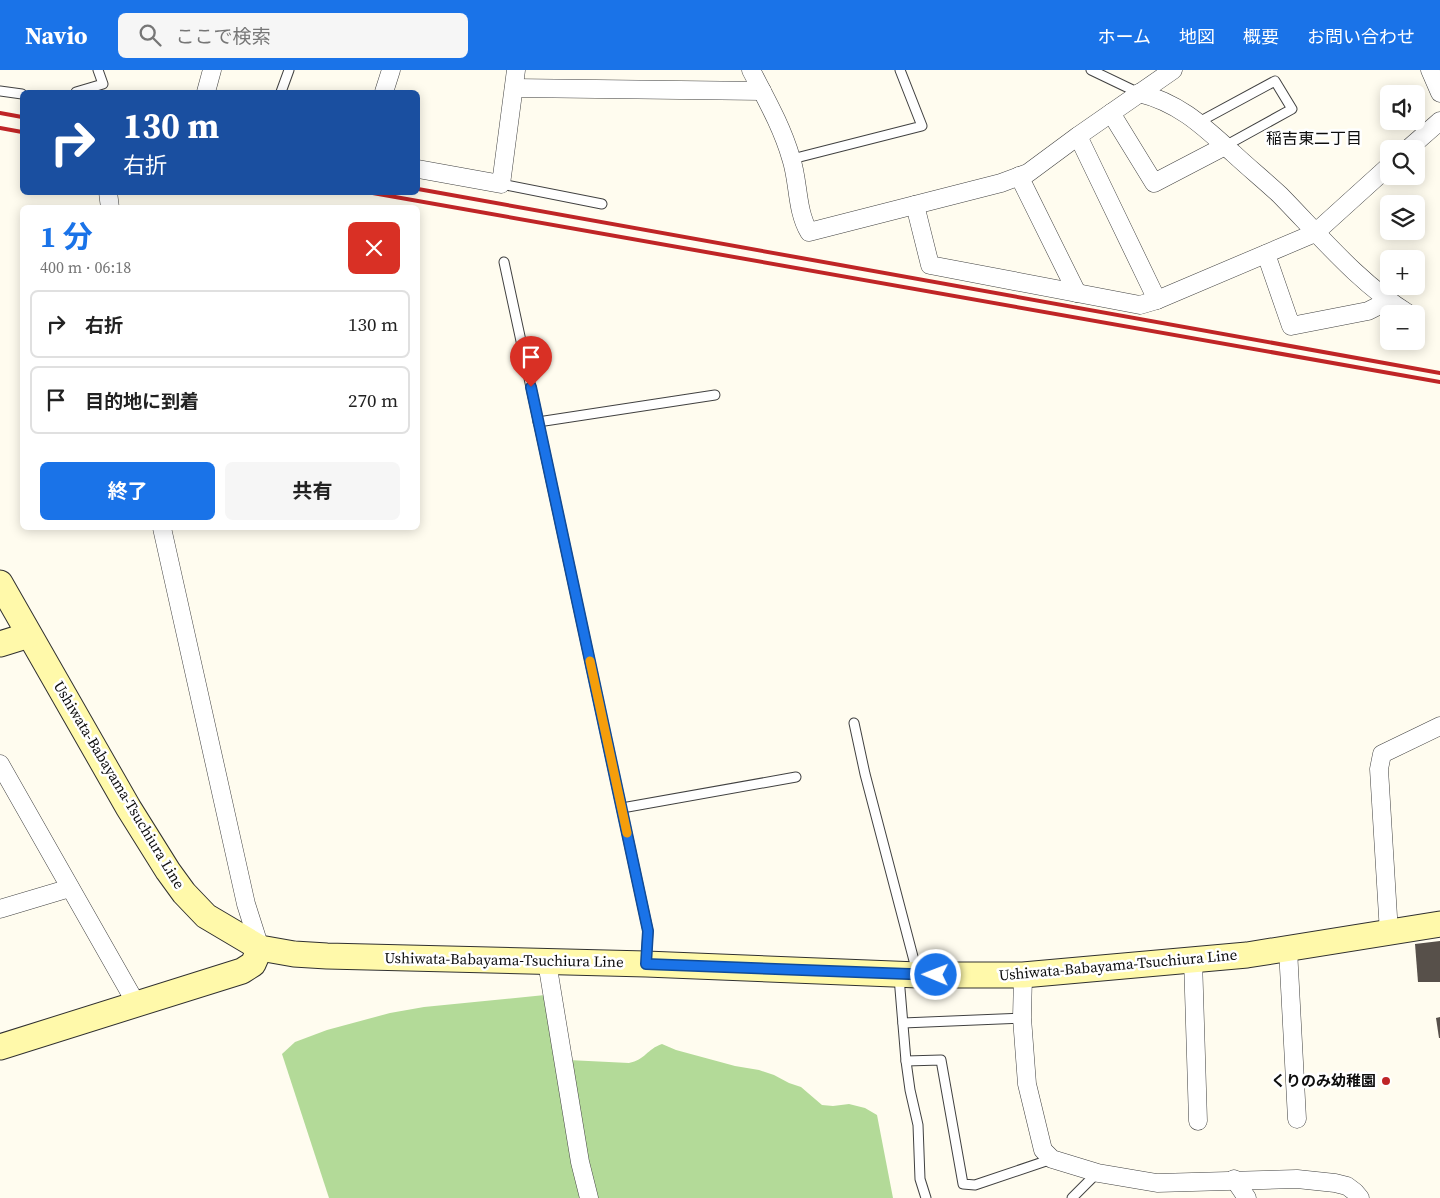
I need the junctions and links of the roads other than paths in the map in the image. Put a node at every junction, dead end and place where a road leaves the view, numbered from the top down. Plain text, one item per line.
1 (98, 70) edge
2 (212, 70) edge
3 (289, 70) edge
4 (391, 70) edge
5 (516, 70) edge
6 (751, 70) edge
7 (900, 70) edge
8 (1091, 70) edge
9 (1173, 70) edge
10 (1430, 70) edge
11 (514, 88) junction
12 (0, 90) edge
13 (83, 90) edge
14 (207, 90) edge
15 (282, 90) edge
16 (385, 90) edge
17 (762, 91) junction
18 (1139, 93) junction
19 (1440, 93) edge
20 (20, 94) edge
21 (1111, 113) junction
22 (1440, 121) edge
23 (1198, 122) junction
24 (1078, 136) junction
25 (1418, 140) edge
26 (1225, 146) junction
27 (792, 159) junction
28 (420, 169) edge
29 (1380, 174) edge
30 (1019, 176) junction
31 (501, 184) junction
32 (602, 204) dead end
33 (915, 205) junction
34 (1315, 233) junction
35 (1266, 254) junction
36 (504, 262) dead end
37 (1077, 293) junction
38 (1157, 300) junction
39 (1388, 300) junction
40 (1396, 305) edge
41 (715, 395) dead end
42 (538, 422) junction
43 (162, 530) edge
44 (0, 584) edge
45 (29, 635) junction
46 (0, 644) edge
47 (854, 723) dead end
48 (1440, 726) edge
49 (2, 772) edge
50 (796, 777) dead end
51 (622, 808) junction
52 (70, 888) junction
53 (0, 909) edge
54 (1440, 924) edge
55 (1389, 933) junction
56 (260, 948) junction
57 (1288, 949) junction
58 (1192, 960) junction
59 (547, 962) junction
60 (646, 964) junction
61 (908, 974) junction
62 (1023, 976) junction
63 (137, 1005) junction
64 (1022, 1018) junction
65 (903, 1023) junction
66 (1, 1044) edge
67 (906, 1061) junction
68 (1297, 1119) dead end
69 (1198, 1122) dead end
70 (1052, 1159) junction
71 (1098, 1173) junction
72 (1234, 1180) junction
73 (589, 1198) edge
74 (926, 1198) edge
75 (1072, 1198) edge
76 (1247, 1198) edge
77 (1360, 1198) edge

1 - 13 lane
2 - 14 street
3 - 15 lane
4 - 16 street
5 - 11 street
6 - 17 street
7 - 27 lane
8 - 18 lane
9 - 18 street
10 - 19 street
11 - 17 street
11 - 31 street
12 - 20 lane
17 - 27 street
18 - 21 street
18 - 23 street
21 - 24 street
21 - 26 street
22 - 25 street
23 - 26 street
23 - 26 lane
24 - 30 street
24 - 38 street
26 - 34 street
27 - 33 street
28 - 31 street
29 - 34 street
30 - 33 street
30 - 37 street
31 - 32 lane
33 - 37 street
34 - 35 street
34 - 39 street
35 - 38 street
35 - 39 street
36 - 42 lane
37 - 38 street
39 - 40 street
41 - 42 lane
42 - 51 lane
43 - 56 street
44 - 45 main road, Ushiwata-Babayama-Tsuchiura Line
45 - 46 main road
45 - 56 main road, Ushiwata-Babayama-Tsuchiura Line
47 - 61 lane
48 - 55 street
49 - 52 street
50 - 51 lane
51 - 60 lane
52 - 53 street
52 - 63 street
54 - 55 main road, Ushiwata-Babayama-Tsuchiura Line
55 - 57 main road, Ushiwata-Babayama-Tsuchiura Line
56 - 59 main road, Ushiwata-Babayama-Tsuchiura Line
56 - 63 main road
57 - 58 main road, Ushiwata-Babayama-Tsuchiura Line
57 - 68 street
58 - 62 main road, Ushiwata-Babayama-Tsuchiura Line
58 - 69 street
59 - 60 main road, Ushiwata-Babayama-Tsuchiura Line
59 - 73 street
60 - 61 main road, Ushiwata-Babayama-Tsuchiura Line
61 - 62 main road, Ushiwata-Babayama-Tsuchiura Line
61 - 65 lane
62 - 64 street
63 - 66 main road
64 - 65 lane
64 - 70 street
65 - 67 lane
67 - 70 lane
67 - 74 lane
70 - 71 street
71 - 72 street
71 - 75 lane
72 - 76 street
72 - 77 street

